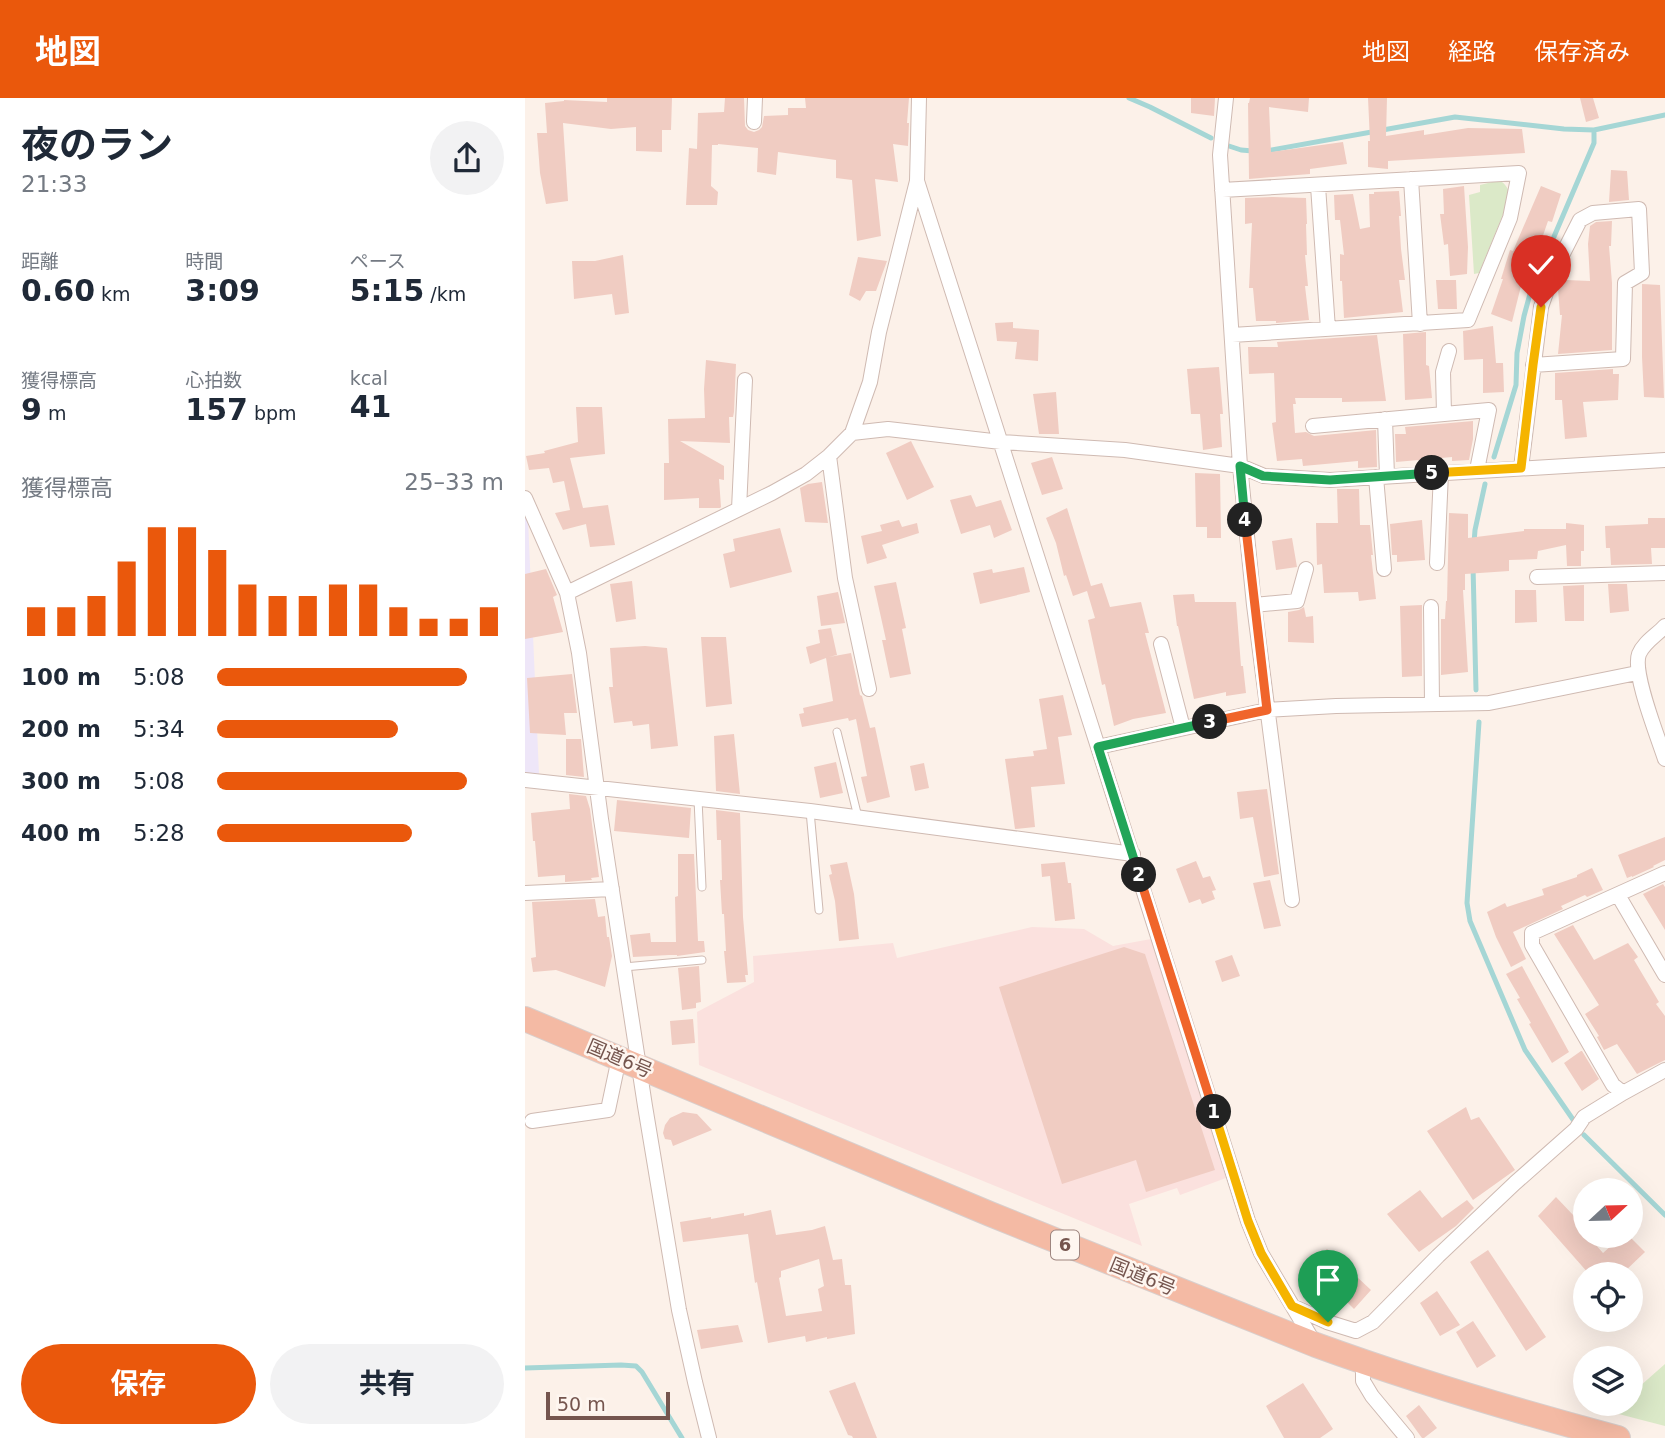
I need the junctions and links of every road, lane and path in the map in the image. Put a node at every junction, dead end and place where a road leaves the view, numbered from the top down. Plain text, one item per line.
1 (755, 98) edge
2 (919, 98) edge
3 (1226, 98) edge
4 (754, 122) dead end
5 (1411, 179) junction
6 (917, 181) junction
7 (1318, 186) junction
8 (1222, 190) junction
9 (1420, 324) junction
10 (1328, 330) junction
11 (1232, 335) junction
12 (1449, 351) dead end
13 (1533, 365) junction
14 (745, 380) dead end
15 (1444, 414) junction
16 (1385, 419) junction
17 (1313, 425) dead end
18 (852, 433) junction
19 (1001, 442) junction
20 (829, 456) junction
21 (1665, 460) edge
22 (1240, 466) junction
23 (1521, 468) junction
24 (1477, 470) junction
25 (1441, 472) junction
26 (1382, 477) junction
27 (525, 498) edge
28 (739, 509) junction
29 (1437, 563) dead end
30 (1306, 569) dead end
31 (1384, 569) dead end
32 (1665, 573) edge
33 (1537, 577) dead end
34 (567, 593) junction
35 (1254, 605) junction
36 (1431, 607) dead end
37 (1665, 626) edge
38 (1161, 644) dead end
39 (1637, 673) junction
40 (869, 689) dead end
41 (1432, 704) junction
42 (1267, 710) junction
43 (1183, 728) junction
44 (838, 732) dead end
45 (1098, 747) junction
46 (1665, 759) edge
47 (525, 780) edge
48 (596, 788) junction
49 (698, 799) junction
50 (810, 811) junction
51 (857, 817) junction
52 (1133, 854) junction
53 (1665, 873) edge
54 (702, 887) dead end
55 (612, 889) junction
56 (526, 892) edge
57 (1618, 895) junction
58 (1292, 900) dead end
59 (819, 910) dead end
60 (702, 960) dead end
61 (624, 967) junction
62 (1665, 975) edge
63 (525, 1019) edge
64 (629, 1062) junction
65 (1665, 1070) edge
66 (1623, 1093) junction
67 (532, 1121) dead end
68 (1292, 1306) junction
69 (1316, 1345) junction
70 (1363, 1363) junction
71 (709, 1438) edge
72 (1407, 1438) edge
73 (1618, 1438) edge

1 - 4 street
2 - 6 street
3 - 8 street
5 - 7 street
5 - 9 street
5 - 9 street
6 - 18 street
6 - 19 street
7 - 8 street
7 - 10 street
8 - 11 street
9 - 10 street
10 - 11 street
11 - 22 street
12 - 15 street
13 - 13 street
13 - 23 street
14 - 28 street
15 - 16 street
15 - 24 street
16 - 17 street
16 - 26 street
18 - 19 street
18 - 20 street
19 - 22 street
19 - 45 street
20 - 28 street
20 - 40 street
21 - 23 street
22 - 26 street
22 - 35 street
23 - 24 street
24 - 25 street
25 - 26 street
25 - 29 street
26 - 31 street
27 - 34 street
28 - 34 street
30 - 35 street
32 - 33 street
34 - 48 street
35 - 42 street
36 - 41 street
37 - 39 street
38 - 43 street
39 - 41 street
39 - 46 street
41 - 42 street
42 - 43 street
42 - 58 street
43 - 45 street
44 - 51 lane
45 - 52 street
47 - 48 street
48 - 49 street
48 - 55 street
49 - 50 street
49 - 54 lane
50 - 51 street
50 - 59 lane
51 - 52 street
52 - 68 street
53 - 57 street
55 - 56 street
55 - 61 street
57 - 62 street
57 - 66 street
60 - 61 lane
61 - 64 street
63 - 64 highway, 国道6号 / 6
64 - 67 street
64 - 69 highway, 国道6号 / 6
64 - 71 street
65 - 66 street
66 - 68 street
68 - 69 street
69 - 70 highway, 国道6号 / 6
70 - 72 street
70 - 73 highway, 国道6号 / 6

